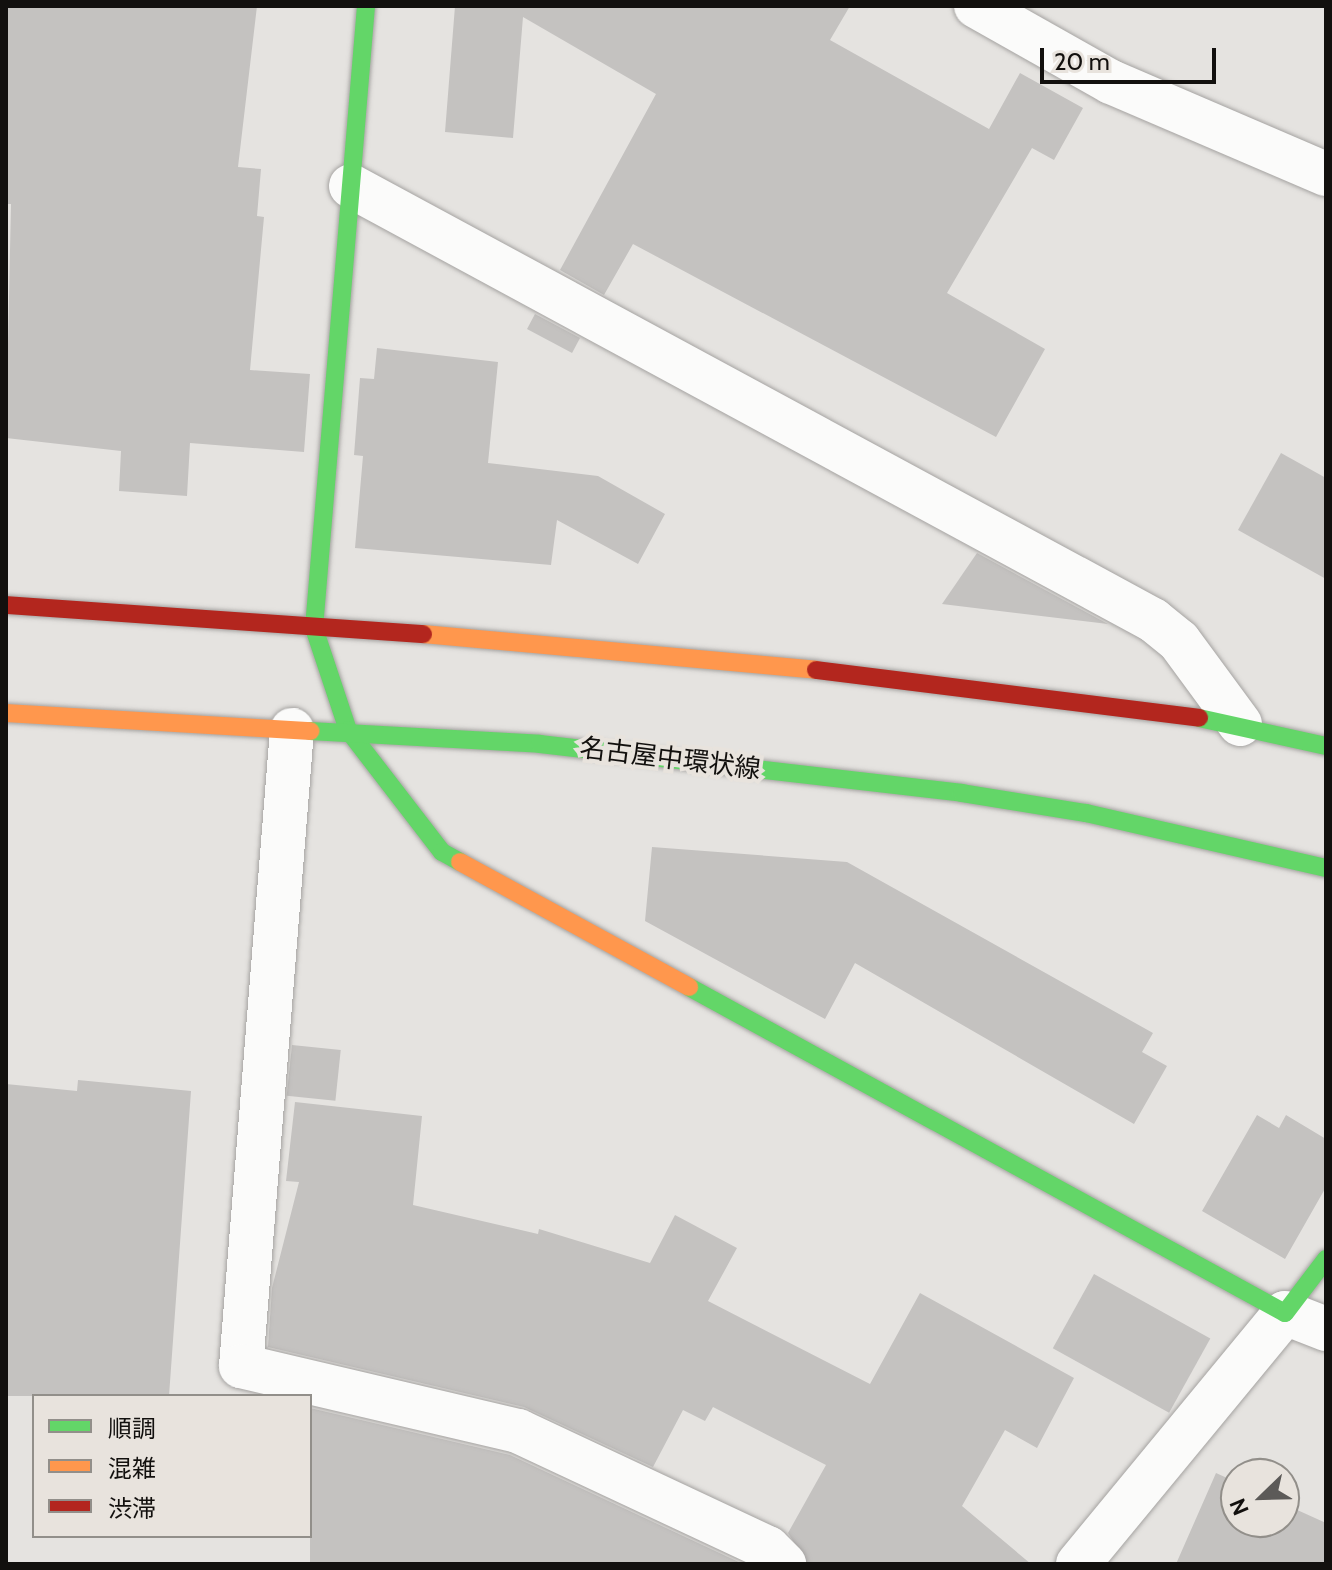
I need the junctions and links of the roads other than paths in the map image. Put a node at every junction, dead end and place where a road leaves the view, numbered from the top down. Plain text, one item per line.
1 (366, 6) edge
2 (976, 6) edge
3 (1326, 174) edge
4 (351, 186) junction
5 (6, 605) edge
6 (314, 628) junction
7 (6, 713) edge
8 (1240, 724) junction
9 (292, 730) junction
10 (348, 730) junction
11 (1326, 746) edge
12 (1326, 868) edge
13 (1326, 1259) edge
14 (1285, 1313) junction
15 (1326, 1329) edge
16 (784, 1564) edge
17 (1078, 1564) edge

1 - 4 main road
2 - 3 street
4 - 6 main road
4 - 8 street
5 - 6 main road
6 - 8 main road
6 - 10 main road
7 - 9 main road, 名古屋中環状線
8 - 11 main road
9 - 10 main road, 名古屋中環状線
9 - 16 street
10 - 12 main road, 名古屋中環状線
10 - 14 main road
13 - 14 main road
14 - 15 street
14 - 17 street

